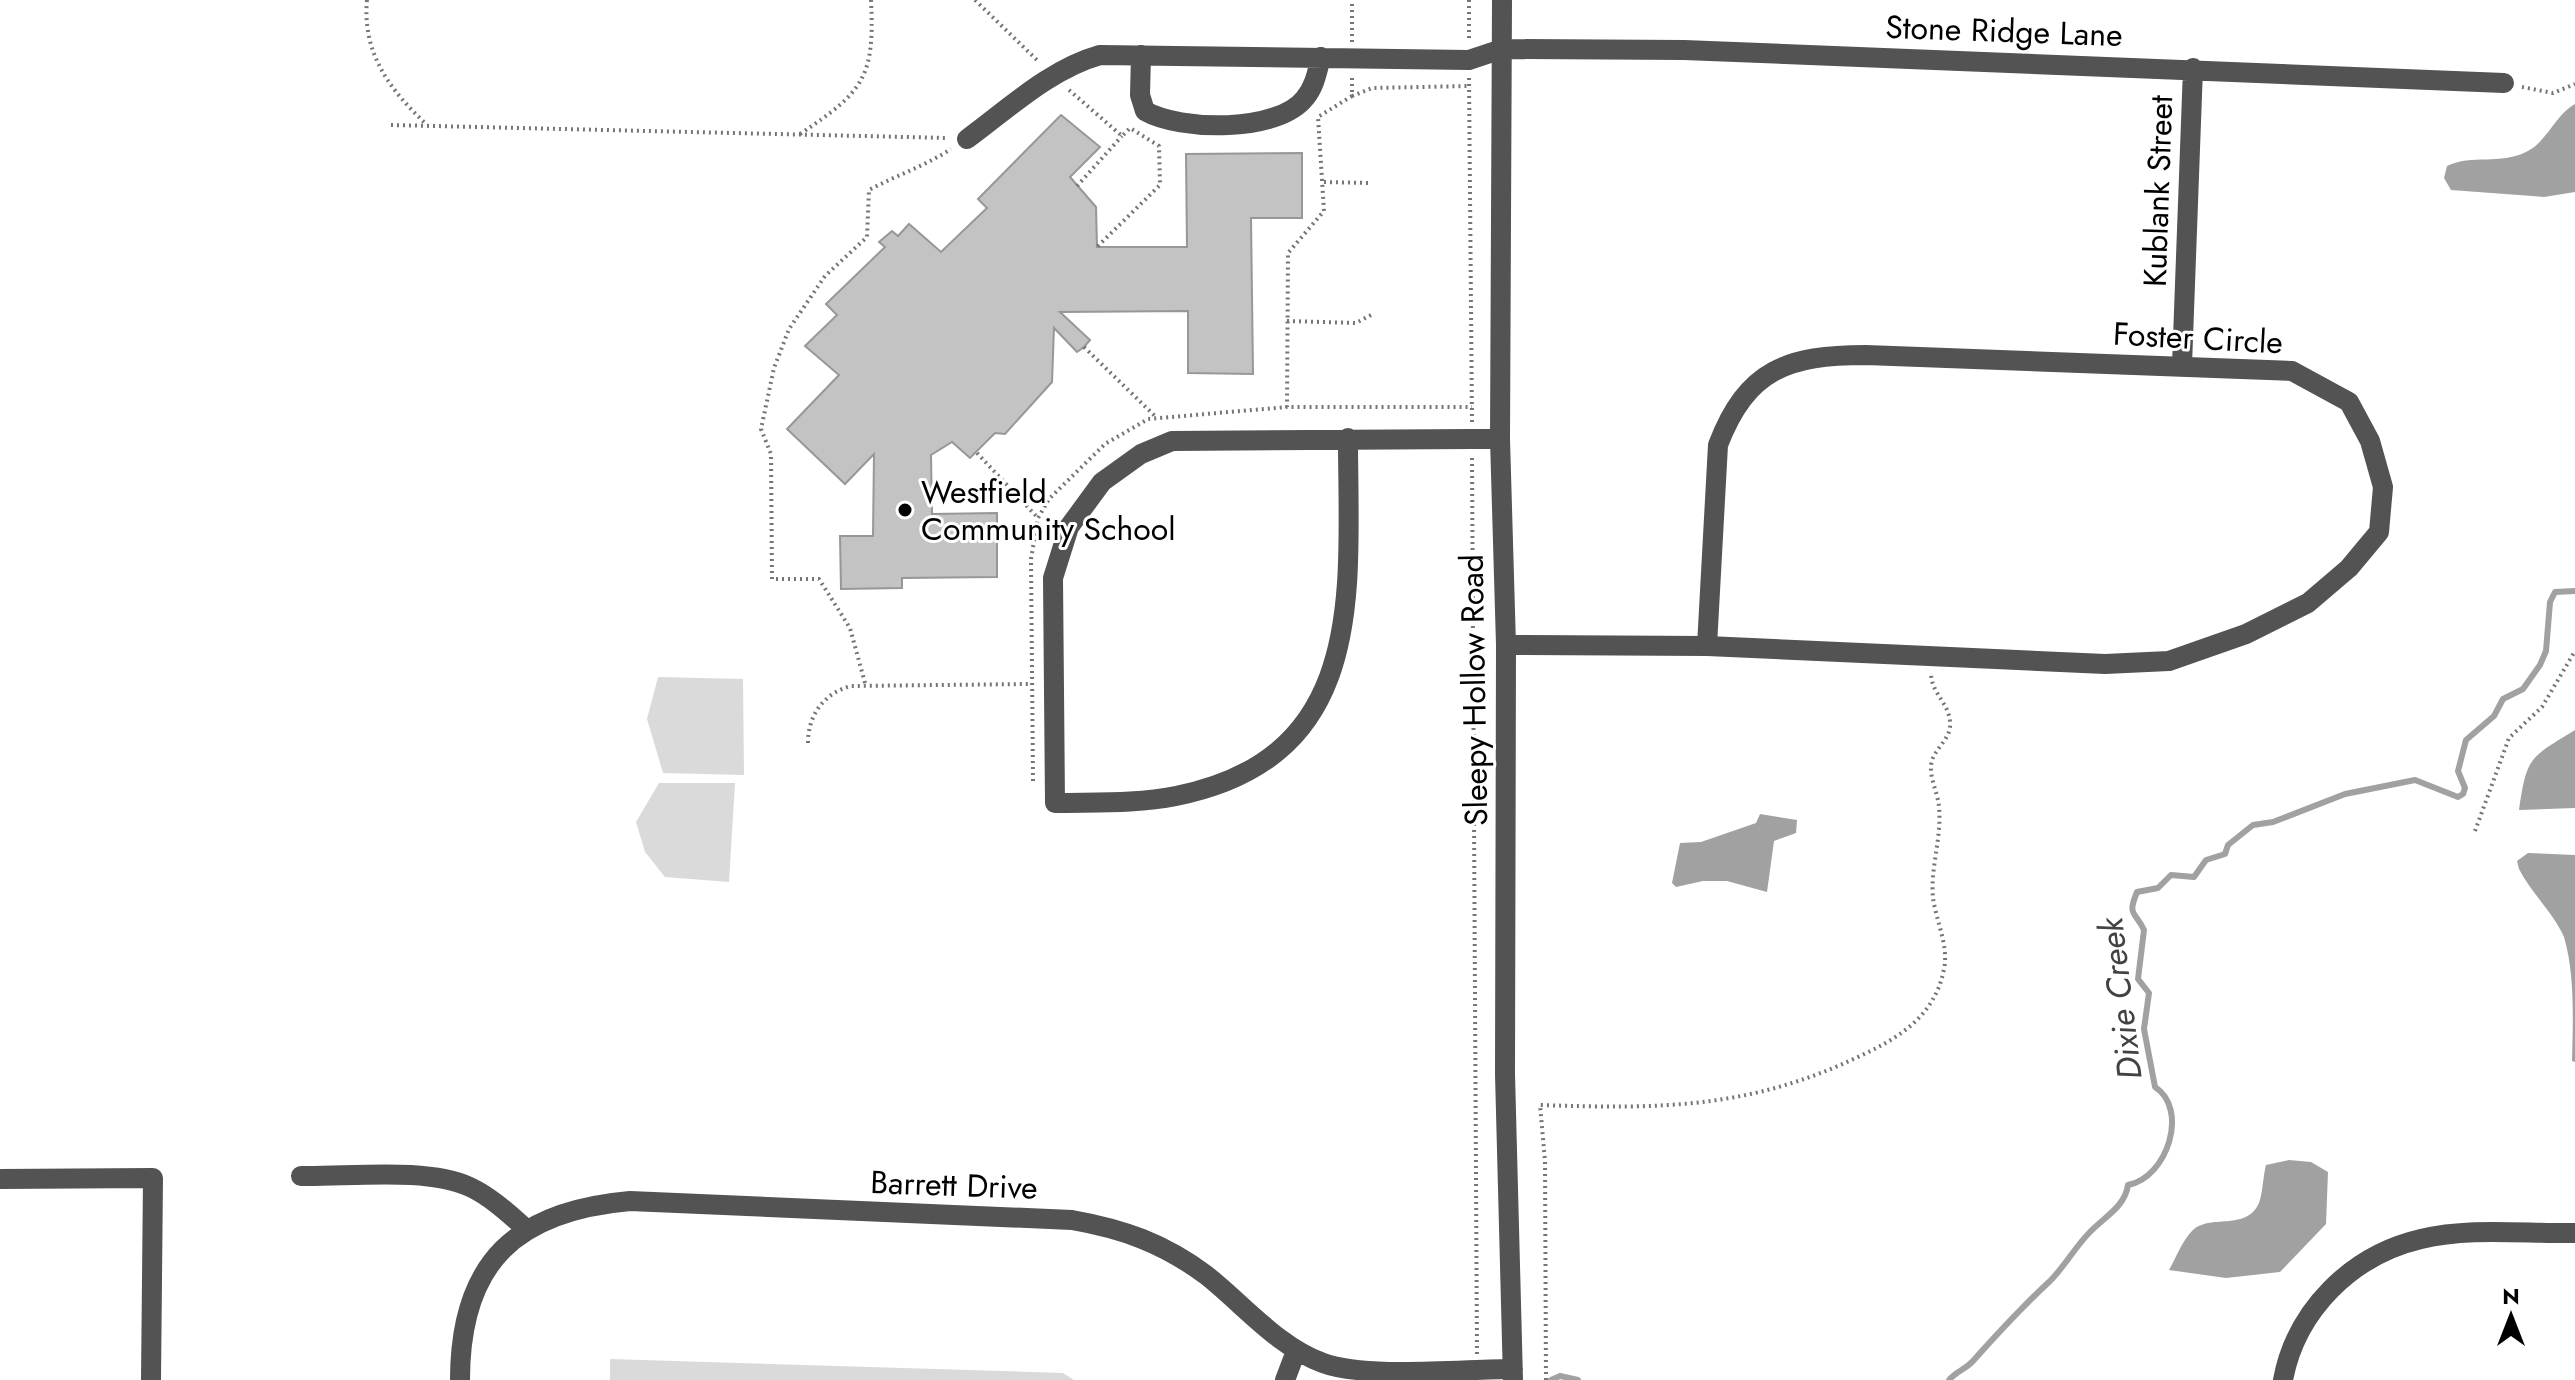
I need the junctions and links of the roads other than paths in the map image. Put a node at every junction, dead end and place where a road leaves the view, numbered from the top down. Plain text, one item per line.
1 (1502, 0) edge
2 (1502, 49) junction
3 (1141, 55) junction
4 (1321, 57) junction
5 (2193, 68) junction
6 (2504, 83) road end
7 (967, 139) road end
8 (2182, 365) junction
9 (1348, 438) junction
10 (1500, 439) junction
11 (1506, 645) junction
12 (1707, 646) junction
13 (301, 1176) dead end
14 (0, 1179) edge
15 (525, 1228) junction
16 (2575, 1233) edge
17 (1296, 1351) junction
18 (1513, 1374) edge
19 (151, 1380) edge
20 (460, 1380) edge
21 (1285, 1380) edge
22 (2283, 1380) edge

1 - 2 street, Sleepy Hollow Road
2 - 4 street, Stone Ridge Lane
2 - 5 street, Stone Ridge Lane
2 - 10 street, Sleepy Hollow Road
3 - 4 street, Stone Ridge Lane
3 - 4 street
3 - 7 street, Stone Ridge Lane
5 - 6 street, Stone Ridge Lane
5 - 8 street, Kublank Street
8 - 12 street, Foster Circle
8 - 12 street, Foster Circle
9 - 9 street
9 - 10 street
10 - 11 street, Sleepy Hollow Road
11 - 12 street, Foster Circle
11 - 18 street, Sleepy Hollow Road
13 - 15 street
14 - 19 street
15 - 17 street, Barrett Drive
15 - 20 street, Barrett Drive
16 - 22 street
17 - 18 street, Barrett Drive
17 - 21 street

